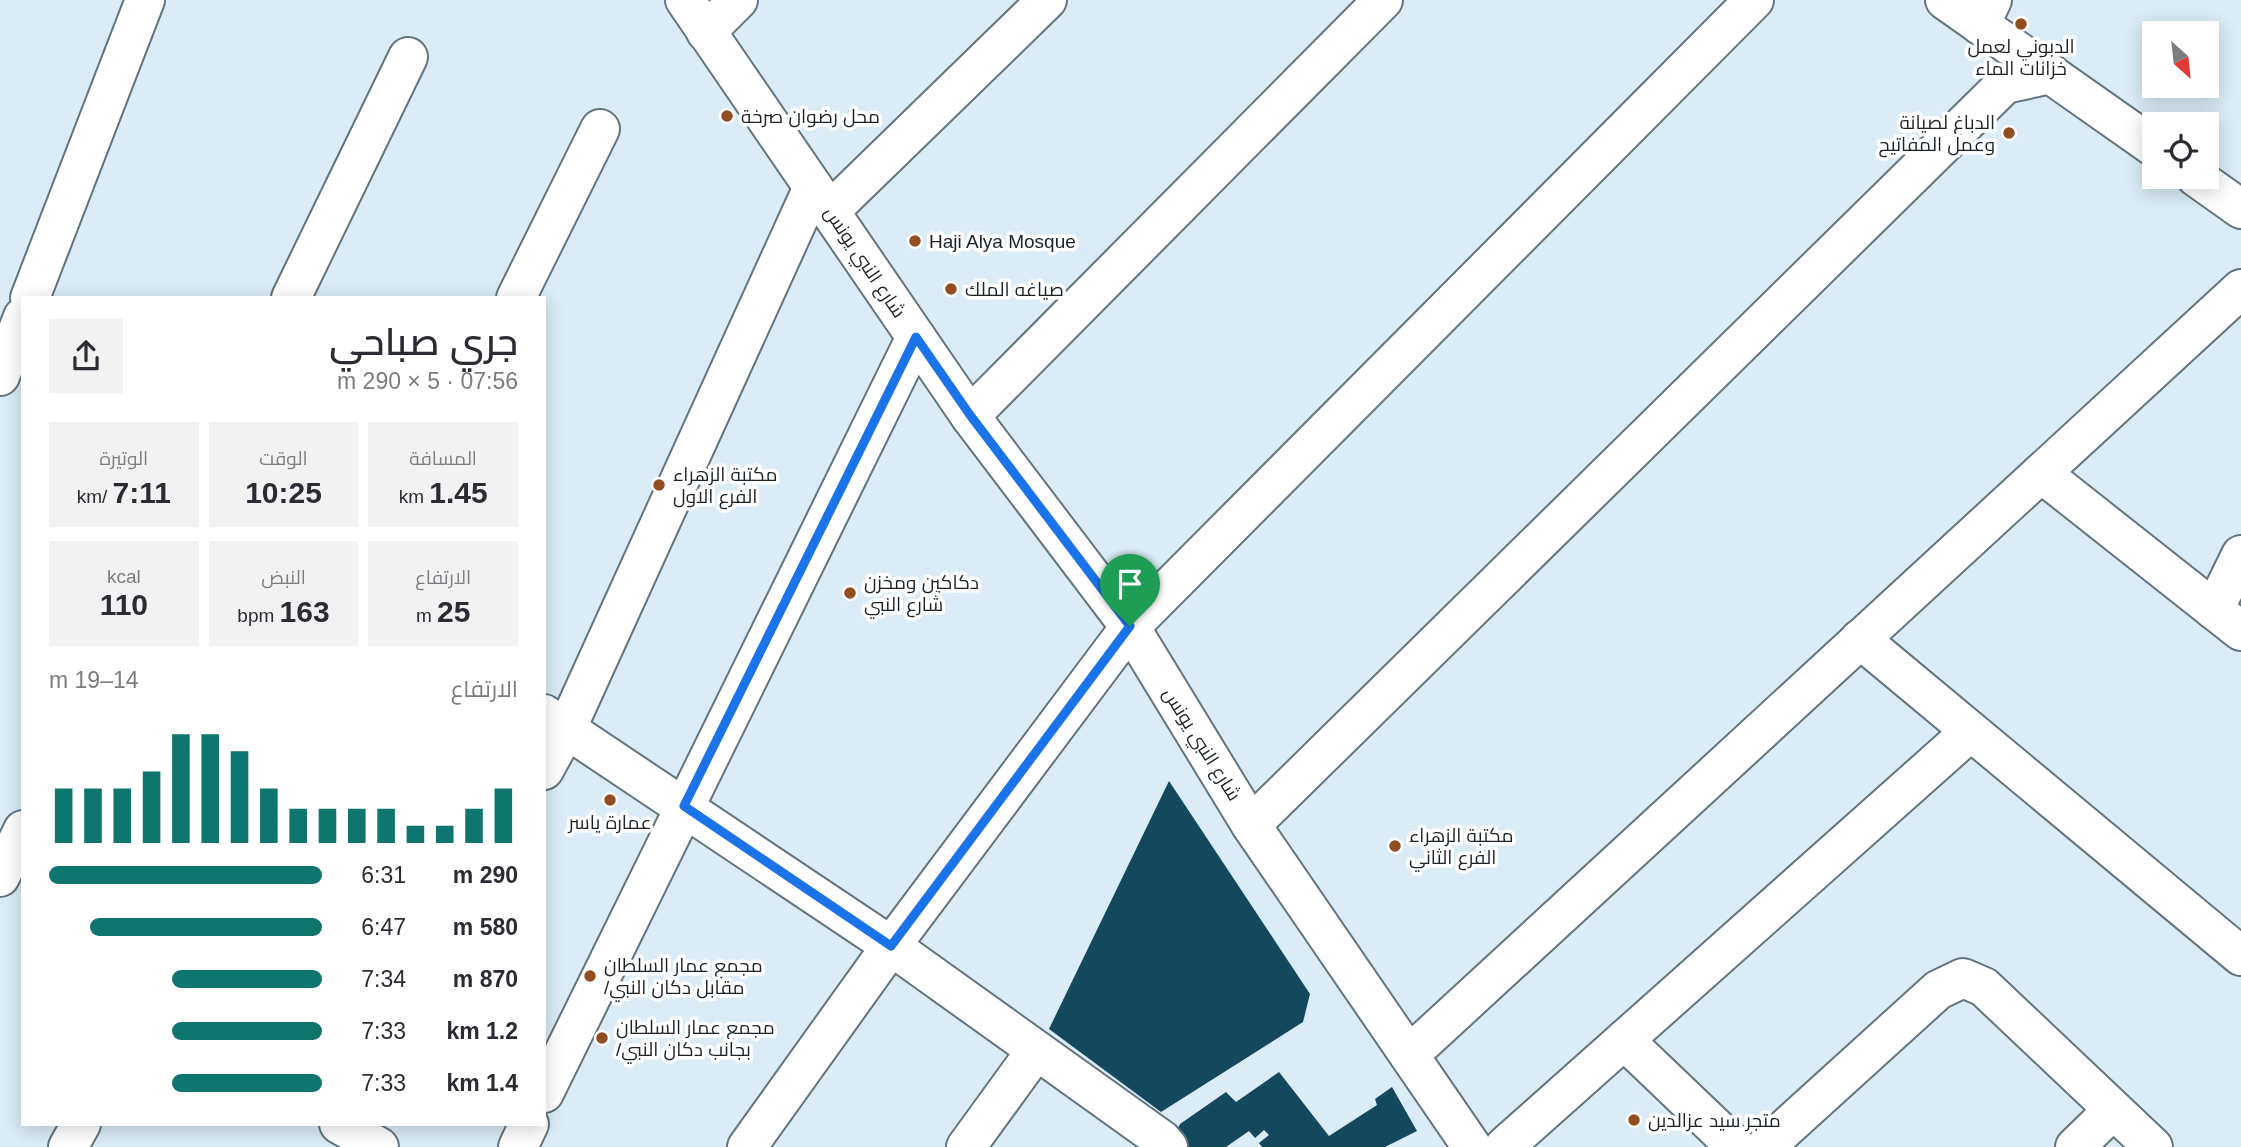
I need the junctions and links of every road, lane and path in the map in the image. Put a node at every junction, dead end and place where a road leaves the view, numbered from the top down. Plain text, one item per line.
1 (145, 0) edge
2 (685, 0) edge
3 (738, 0) edge
4 (1047, 0) edge
5 (1382, 0) edge
6 (1754, 0) edge
7 (1945, 0) edge
8 (1986, 12) edge
9 (706, 32) junction
10 (408, 57) dead end
11 (2051, 75) junction
12 (600, 129) dead end
13 (2142, 139) edge
14 (2213, 189) edge
15 (822, 199) junction
16 (2241, 209) edge
17 (2241, 289) edge
18 (31, 296) edge
19 (292, 296) edge
20 (517, 296) edge
21 (916, 337) junction
22 (970, 415) junction
23 (2041, 473) junction
24 (2241, 555) edge
25 (2228, 621) edge
26 (1130, 626) junction
27 (1860, 639) junction
28 (555, 722) edge
29 (1970, 732) junction
30 (546, 761) edge
31 (684, 806) junction
32 (1251, 825) junction
33 (21, 834) edge
34 (0, 877) edge
35 (891, 946) junction
36 (2241, 956) edge
37 (1624, 1040) junction
38 (1035, 1052) junction
39 (1409, 1055) junction
40 (546, 1089) edge
41 (2112, 1110) junction
42 (80, 1126) edge
43 (528, 1126) edge
44 (1163, 1145) edge
45 (68, 1147) edge
46 (518, 1147) edge
47 (747, 1147) edge
48 (966, 1147) edge
49 (1472, 1147) edge
50 (1504, 1147) edge
51 (1736, 1147) edge
52 (1765, 1147) edge
53 (2075, 1147) edge
54 (2153, 1147) edge

1 - 18 street
2 - 9 street, شارع النبي يونس
3 - 9 street
4 - 15 street
5 - 22 street
6 - 26 street
7 - 8 street
8 - 11 street
9 - 15 street, شارع النبي يونس
10 - 19 street
11 - 13 street
11 - 32 street
12 - 20 street
14 - 16 street
15 - 21 street, شارع النبي يونس
15 - 28 street
17 - 23 street
21 - 22 street, شارع النبي يونس
21 - 31 street
22 - 26 street, شارع النبي يونس
23 - 25 street
23 - 27 street
24 - 25 street
26 - 32 street, شارع النبي يونس
26 - 35 street
27 - 29 street
27 - 39 street
28 - 30 street
28 - 31 street
29 - 36 street
29 - 37 street
31 - 35 street
31 - 40 street
32 - 39 street, شارع النبي يونس
33 - 34 street
35 - 38 street
35 - 47 street
37 - 50 street
37 - 51 street
38 - 44 street
38 - 48 street
39 - 49 street, شارع النبي يونس
41 - 52 street
41 - 53 street
41 - 54 street
42 - 45 street
43 - 46 street

